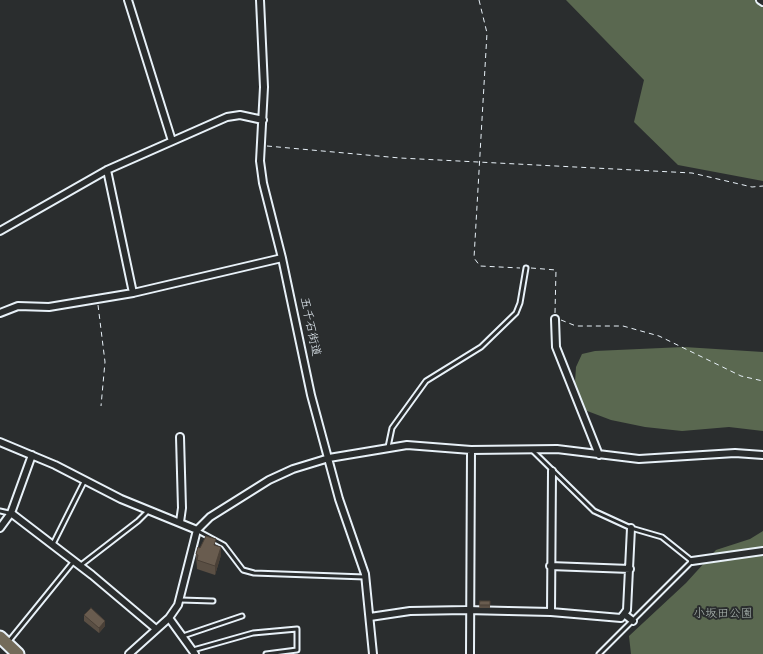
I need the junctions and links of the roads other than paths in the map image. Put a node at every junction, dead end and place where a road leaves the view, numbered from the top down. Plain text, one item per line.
1 (128, 0) edge
2 (260, 0) edge
3 (263, 120) junction
4 (172, 141) junction
5 (107, 170) junction
6 (0, 230) edge
7 (282, 258) junction
8 (526, 268) road end
9 (133, 293) junction
10 (0, 313) edge
11 (555, 319) road end
12 (180, 437) dead end
13 (0, 442) edge
14 (388, 447) junction
15 (471, 450) junction
16 (533, 451) junction
17 (32, 454) junction
18 (599, 455) junction
19 (763, 455) edge
20 (329, 458) junction
21 (552, 471) junction
22 (85, 480) junction
23 (148, 510) junction
24 (0, 511) edge
25 (11, 514) junction
26 (180, 522) junction
27 (0, 528) edge
28 (631, 528) junction
29 (197, 530) junction
30 (53, 544) junction
31 (763, 551) edge
32 (692, 561) junction
33 (77, 563) junction
34 (550, 566) junction
35 (630, 568) junction
36 (366, 577) junction
37 (180, 600) junction
38 (213, 601) dead end
39 (470, 611) junction
40 (551, 612) junction
41 (624, 614) junction
42 (242, 616) dead end
43 (370, 617) junction
44 (169, 618) junction
45 (633, 621) junction
46 (156, 629) junction
47 (182, 636) junction
48 (4, 640) edge
49 (194, 652) edge
50 (18, 654) edge
51 (129, 654) edge
52 (266, 654) edge
53 (373, 654) edge
54 (470, 654) edge
55 (599, 654) edge

1 - 4 street
2 - 3 street, 五千石街道
3 - 4 street
3 - 7 street, 五千石街道
4 - 5 street
5 - 6 street
5 - 9 street
7 - 9 street
7 - 20 street, 五千石街道
8 - 14 lane
9 - 10 street
11 - 18 street
12 - 26 street
13 - 17 street
14 - 15 street
14 - 20 street
15 - 16 street
15 - 39 street
16 - 18 street
16 - 21 lane
17 - 22 street
17 - 25 street
18 - 19 street
20 - 29 street
20 - 36 street, 五千石街道
21 - 28 lane
21 - 34 street
22 - 23 street
22 - 30 lane
23 - 26 street
23 - 33 lane
24 - 25 lane
25 - 27 street
25 - 30 street
26 - 29 street
28 - 32 lane
28 - 35 street
29 - 36 lane
29 - 37 street
30 - 33 street
31 - 32 street
32 - 45 lane
33 - 46 street
33 - 48 lane
34 - 35 street
34 - 40 street
35 - 41 street
36 - 43 street, 五千石街道
37 - 38 lane
37 - 44 street
39 - 40 street
39 - 43 street
39 - 54 street
40 - 41 street
41 - 45 street
42 - 47 lane
43 - 53 street, 五千石街道
44 - 46 street
44 - 47 street
45 - 55 lane
46 - 51 street
47 - 49 street
48 - 50 highway
49 - 52 lane

